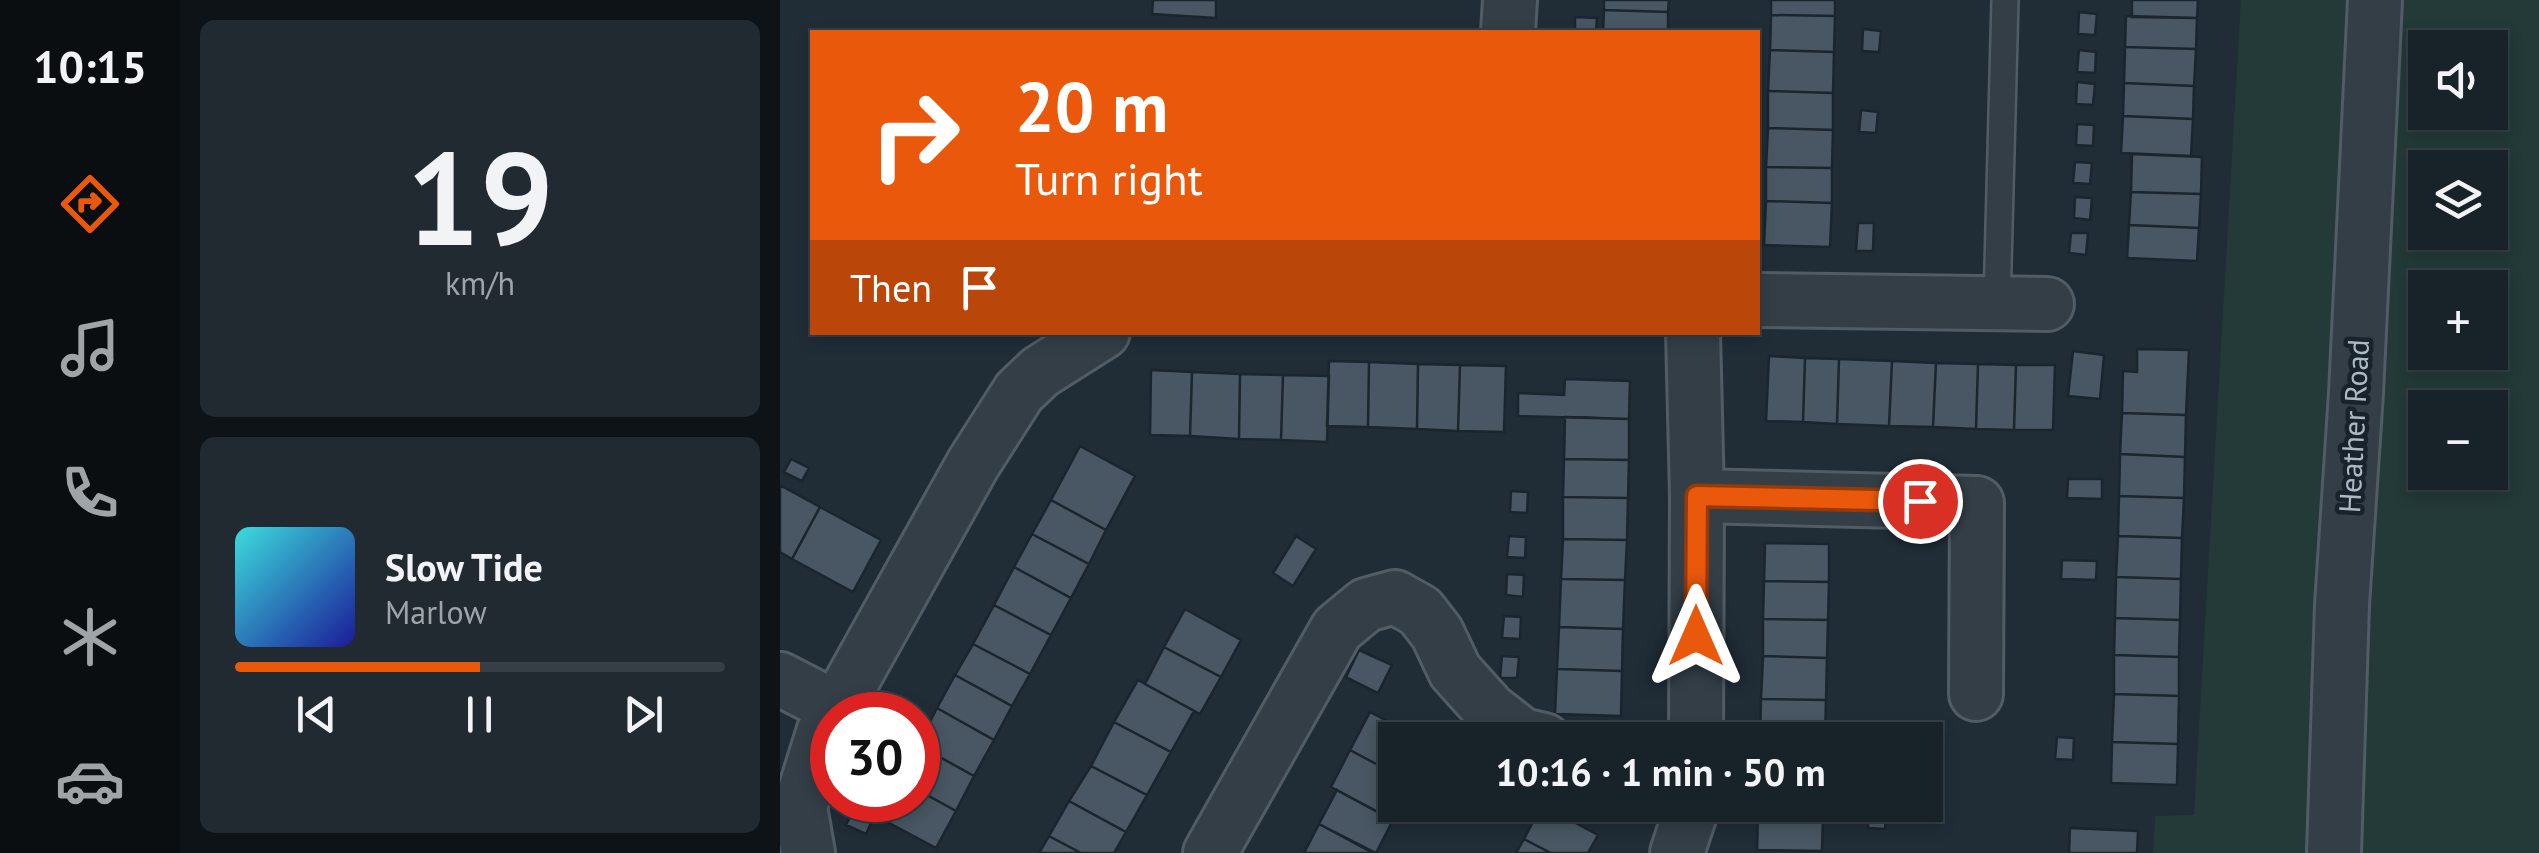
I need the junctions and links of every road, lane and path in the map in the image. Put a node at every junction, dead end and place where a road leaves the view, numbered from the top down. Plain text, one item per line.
1 (1510, 0) edge
2 (2005, 0) edge
3 (2375, 0) edge
4 (1508, 30) edge
5 (1760, 300) edge
6 (2022, 304) joint
7 (1098, 335) edge
8 (1693, 335) edge
9 (1697, 496) junction
10 (780, 679) edge
11 (845, 692) edge
12 (1976, 694) dead end
13 (810, 695) edge
14 (1506, 722) edge
15 (1696, 722) edge
16 (810, 773) edge
17 (1687, 822) edge
18 (808, 853) edge
19 (1210, 853) edge
20 (1677, 853) edge
21 (2334, 853) edge

1 - 4 street
2 - 6 lane
3 - 21 street, Heather Road
5 - 6 street
7 - 11 street
8 - 9 street
9 - 12 street
9 - 15 street
10 - 13 street
14 - 19 street
16 - 18 street
17 - 20 street

